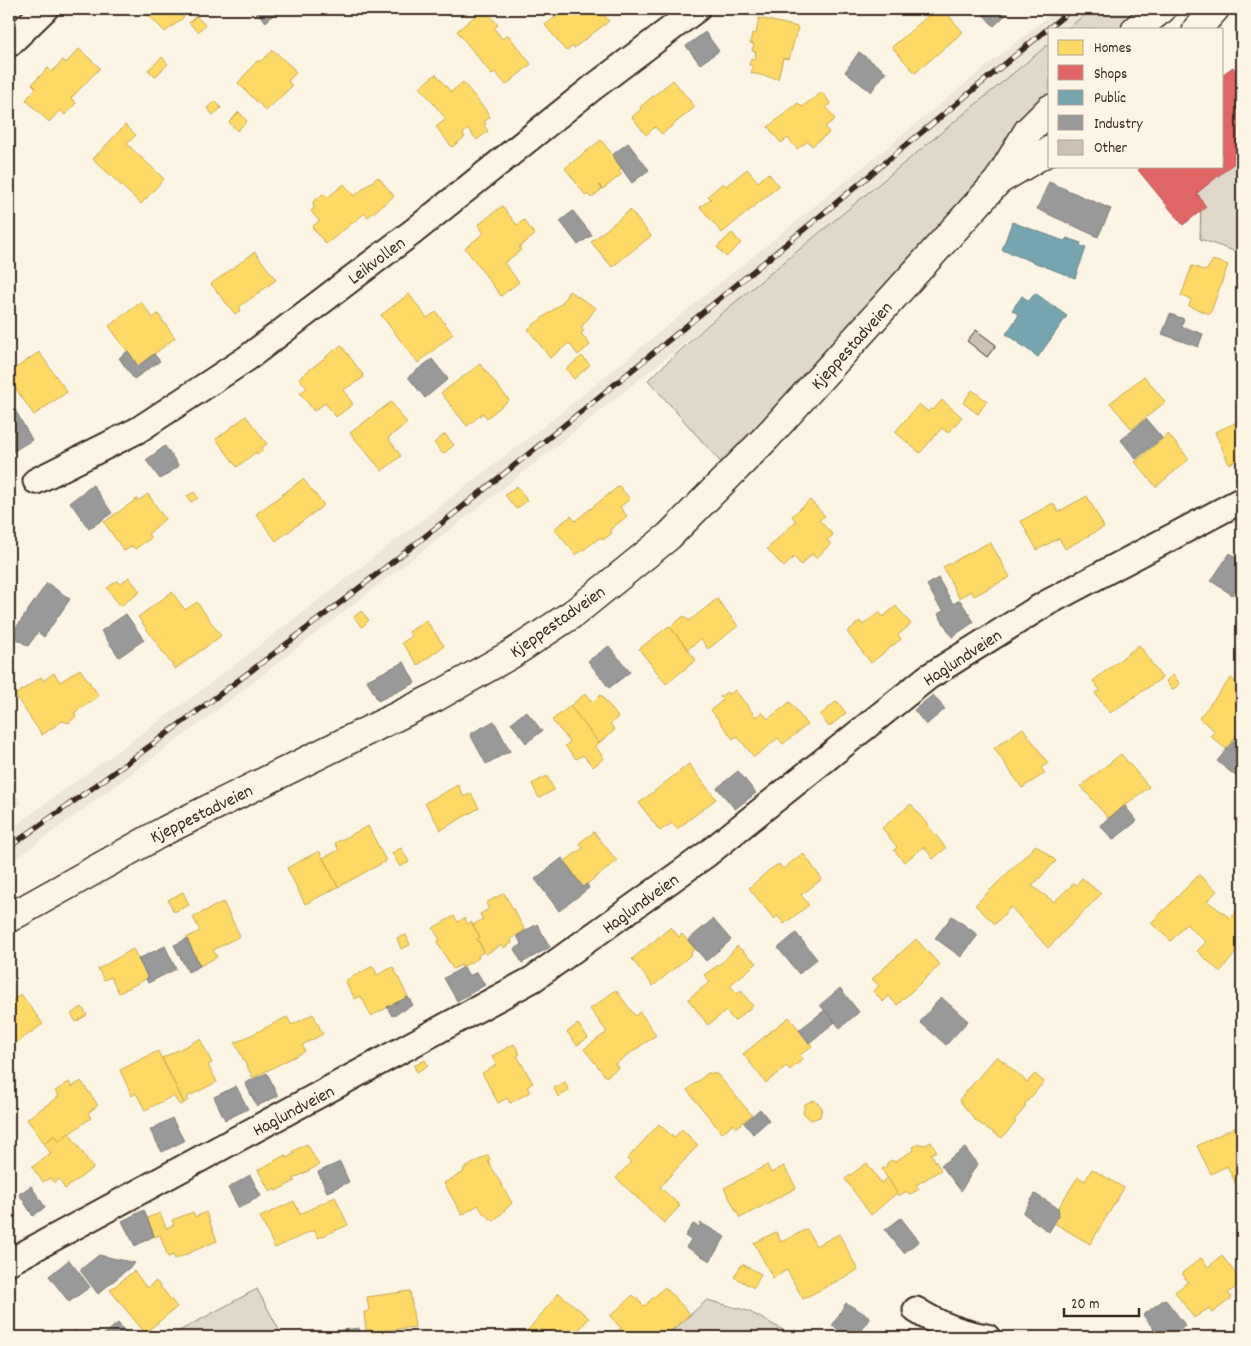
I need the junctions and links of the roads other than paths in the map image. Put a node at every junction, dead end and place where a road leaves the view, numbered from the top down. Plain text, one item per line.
1 (45, 9) edge
2 (697, 9) edge
3 (1162, 9) edge
4 (1215, 9) edge
5 (1137, 28) edge
6 (1198, 28) edge
7 (9, 44) edge
8 (1048, 111) edge
9 (1048, 151) edge
10 (998, 182) junction
11 (36, 481) dead end
12 (1242, 500) edge
13 (9, 918) edge
14 (9, 1262) edge
15 (916, 1310) dead end
16 (987, 1337) edge

1 - 7 street
2 - 11 street, Leikvollen
3 - 5 main road
4 - 6 main road
8 - 10 main road, Kjeppestadveien
9 - 10 main road, Kjeppestadveien
10 - 13 main road, Kjeppestadveien
12 - 14 street, Haglundveien
15 - 16 street

